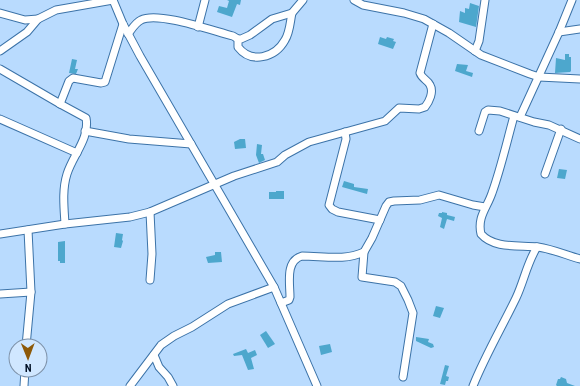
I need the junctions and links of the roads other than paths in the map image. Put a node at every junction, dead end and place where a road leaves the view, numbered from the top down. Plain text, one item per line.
1 (113, 0) edge
2 (205, 0) edge
3 (354, 0) edge
4 (485, 0) edge
5 (572, 0) edge
6 (302, 1) edge
7 (0, 13) edge
8 (292, 13) junction
9 (38, 19) junction
10 (123, 24) junction
11 (433, 24) junction
12 (198, 27) junction
13 (580, 29) edge
14 (559, 32) junction
15 (128, 34) junction
16 (238, 39) junction
17 (475, 50) junction
18 (0, 51) edge
19 (0, 69) edge
20 (539, 77) junction
21 (580, 79) edge
22 (60, 104) junction
23 (517, 116) junction
24 (0, 119) edge
25 (561, 129) junction
26 (85, 131) junction
27 (479, 131) dead end
28 (345, 132) junction
29 (580, 138) edge
30 (191, 144) junction
31 (77, 153) junction
32 (546, 174) dead end
33 (215, 185) junction
34 (485, 207) junction
35 (150, 212) junction
36 (380, 220) junction
37 (65, 224) junction
38 (28, 230) junction
39 (0, 234) edge
40 (537, 247) junction
41 (364, 252) junction
42 (580, 259) edge
43 (150, 280) dead end
44 (274, 287) junction
45 (31, 292) junction
46 (0, 294) edge
47 (281, 303) junction
48 (27, 338) edge
49 (154, 354) junction
50 (404, 377) dead end
51 (130, 386) edge
52 (173, 386) edge
53 (317, 386) edge
54 (473, 386) edge

1 - 9 street
1 - 10 street
2 - 12 street
3 - 11 street
4 - 17 street
5 - 14 street
6 - 8 street
7 - 9 street
8 - 16 street
8 - 16 street
9 - 18 street
10 - 15 street
10 - 22 street
11 - 17 street
11 - 28 street
12 - 15 street
12 - 16 street
13 - 14 street
14 - 20 street
15 - 30 street
17 - 20 street
19 - 22 street
20 - 21 street
20 - 23 street
22 - 26 street
23 - 25 street
23 - 27 street
23 - 34 street
24 - 31 street
25 - 29 street
25 - 32 street
26 - 30 street
26 - 31 street
28 - 33 street
28 - 36 street
30 - 33 street
31 - 37 street
33 - 35 street
33 - 44 street
34 - 36 street
34 - 40 street
35 - 37 street
35 - 43 street
36 - 41 street
37 - 38 street
38 - 39 street
38 - 45 street
40 - 42 street
40 - 54 street
41 - 47 street
41 - 50 street
44 - 47 street
44 - 49 street
45 - 46 street
45 - 48 street
47 - 53 street
49 - 51 street
49 - 52 street

